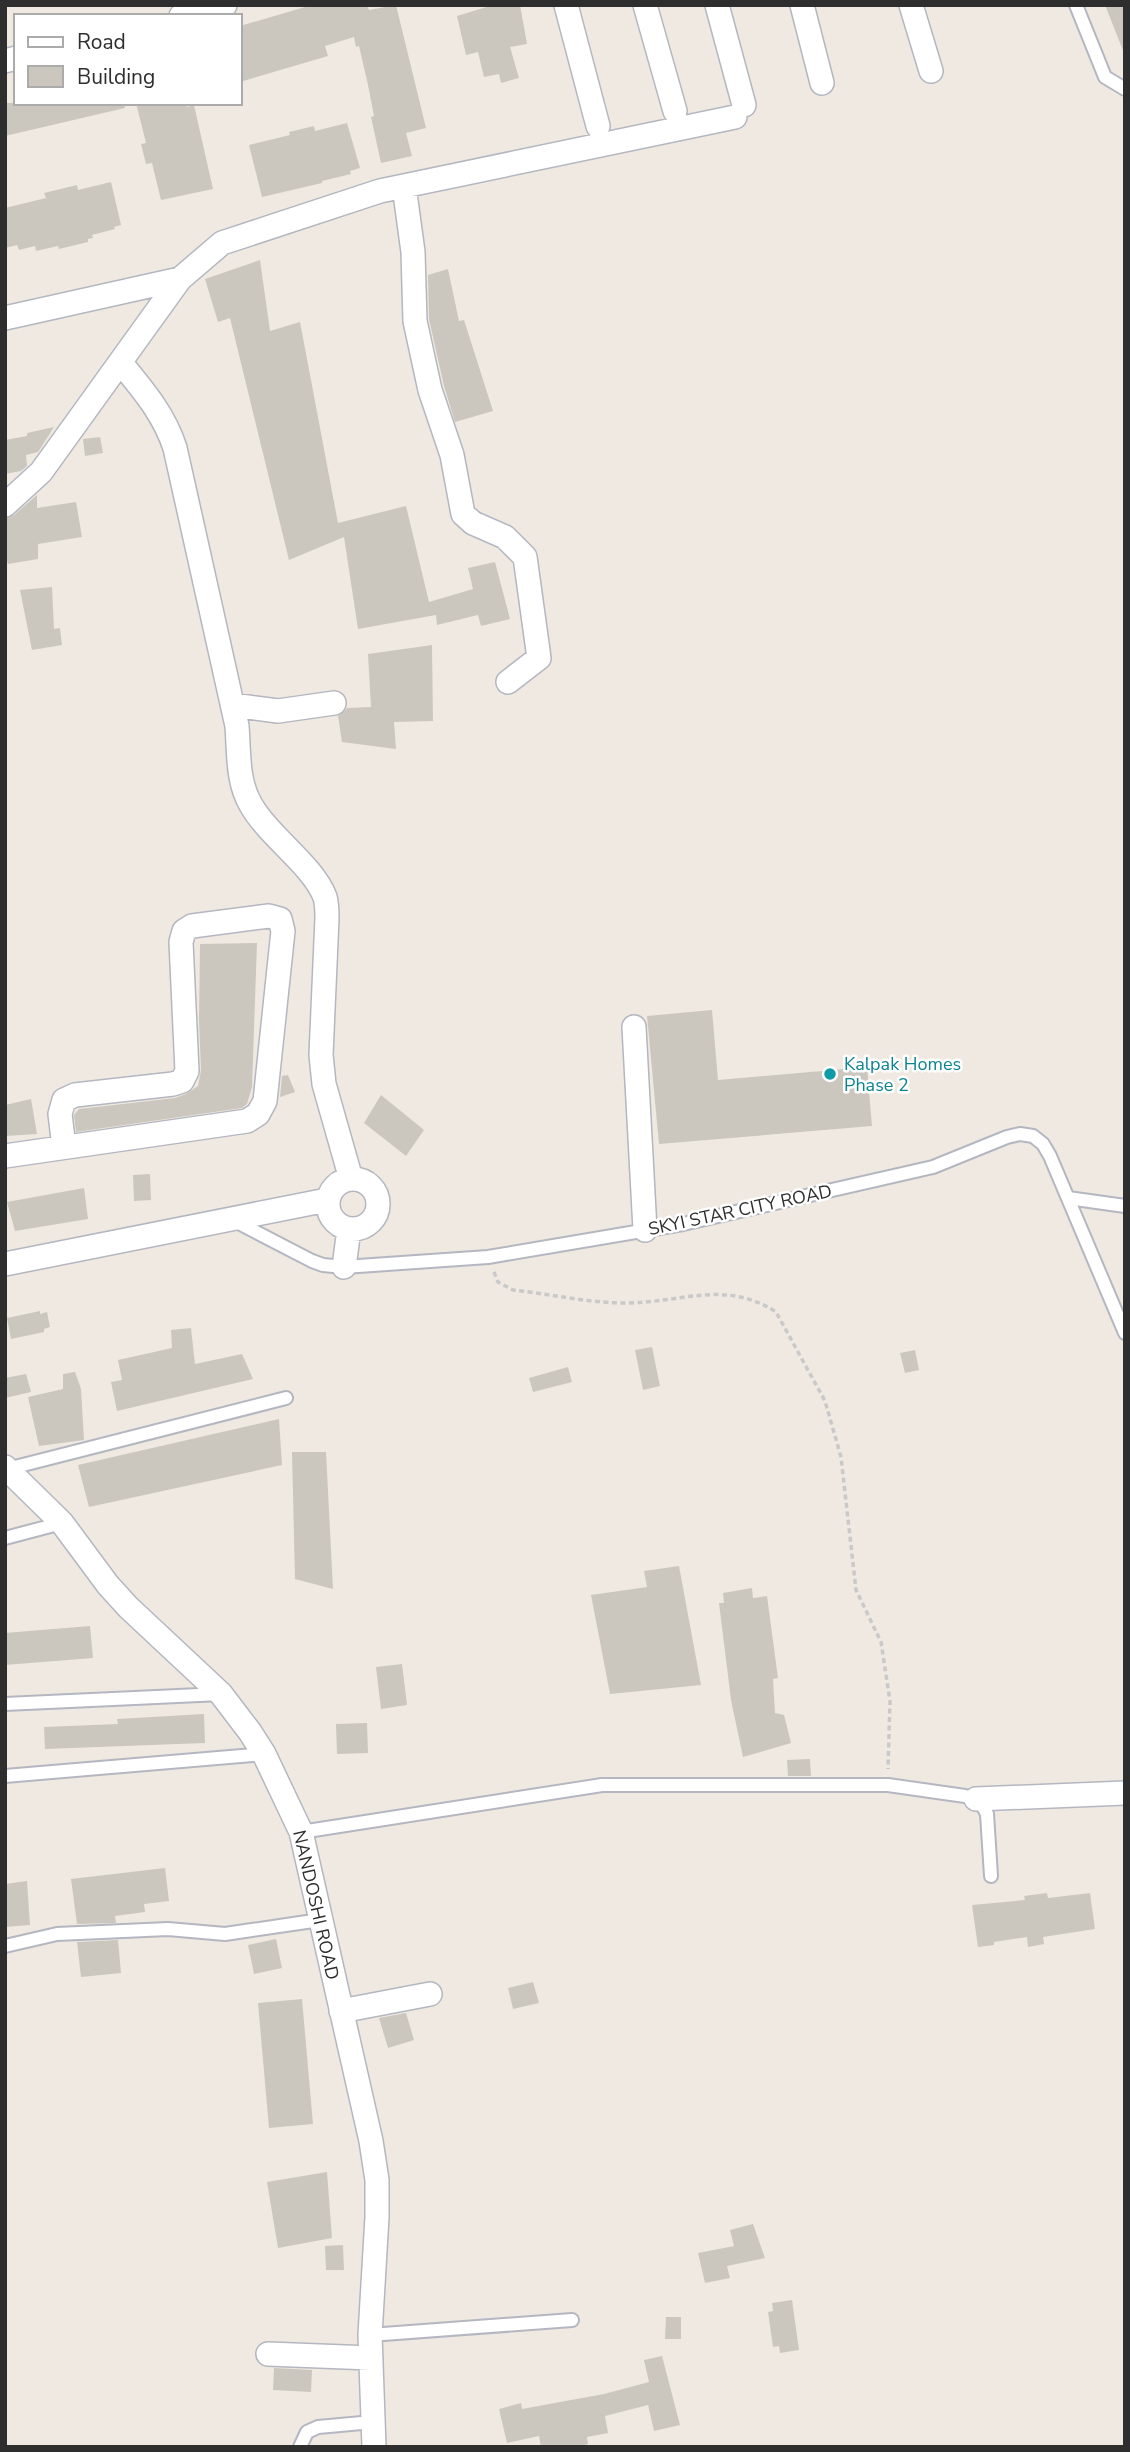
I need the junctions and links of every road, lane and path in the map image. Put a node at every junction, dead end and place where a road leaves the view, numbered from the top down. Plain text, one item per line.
1 (225, 5) edge
2 (566, 5) edge
3 (645, 5) edge
4 (717, 5) edge
5 (802, 5) edge
6 (911, 5) edge
7 (1076, 5) edge
8 (189, 14) edge
9 (931, 71) dead end
10 (822, 83) dead end
11 (1125, 89) edge
12 (675, 111) dead end
13 (598, 126) dead end
14 (404, 186) junction
15 (180, 279) junction
16 (5, 318) edge
17 (121, 363) junction
18 (5, 505) edge
19 (508, 682) dead end
20 (334, 703) dead end
21 (233, 705) junction
22 (634, 1027) dead end
23 (64, 1147) junction
24 (5, 1156) edge
25 (351, 1179) junction
26 (1068, 1198) junction
27 (327, 1200) junction
28 (1125, 1206) edge
29 (233, 1220) junction
30 (349, 1230) junction
31 (645, 1230) junction
32 (488, 1257) junction
33 (5, 1264) edge
34 (344, 1267) junction
35 (1125, 1332) edge
36 (286, 1398) dead end
37 (6, 1468) edge
38 (62, 1523) junction
39 (5, 1538) edge
40 (221, 1694) junction
41 (5, 1704) edge
42 (264, 1754) junction
43 (5, 1776) edge
44 (888, 1785) junction
45 (1125, 1793) edge
46 (976, 1799) junction
47 (301, 1832) junction
48 (991, 1876) dead end
49 (320, 1920) junction
50 (5, 1946) edge
51 (430, 1994) dead end
52 (341, 2011) junction
53 (572, 2320) dead end
54 (371, 2346) junction
55 (268, 2354) dead end
56 (373, 2422) junction
57 (300, 2447) edge
58 (374, 2447) edge

1 - 8 street
2 - 13 street
3 - 12 street
4 - 14 street
5 - 10 street
6 - 9 street
7 - 11 lane
14 - 15 street
14 - 19 street
15 - 16 street
15 - 17 street
17 - 18 street
17 - 21 street
20 - 21 street
21 - 25 street
22 - 31 street
23 - 23 street
23 - 24 street
25 - 27 street
25 - 30 street
26 - 28 lane
26 - 31 lane, SKYI STAR CITY ROAD
26 - 35 lane, SKYI STAR CITY ROAD
27 - 29 street
27 - 30 street
29 - 33 street
29 - 34 lane, SKYI STAR CITY ROAD
30 - 34 street
31 - 32 lane, SKYI STAR CITY ROAD
32 - 34 lane, SKYI STAR CITY ROAD
32 - 44 path
36 - 37 lane
37 - 38 street, NANDOSHI ROAD
38 - 39 lane
38 - 40 street, NANDOSHI ROAD
40 - 41 lane
40 - 42 street, NANDOSHI ROAD
42 - 43 lane
42 - 47 street, NANDOSHI ROAD
44 - 46 lane
44 - 47 lane
45 - 46 street
46 - 48 lane
47 - 49 street, NANDOSHI ROAD
49 - 50 lane
49 - 52 street, NANDOSHI ROAD
51 - 52 street
52 - 54 street, NANDOSHI ROAD
53 - 54 lane
54 - 55 street
54 - 56 street, NANDOSHI ROAD
56 - 57 lane
56 - 58 street, NANDOSHI ROAD

